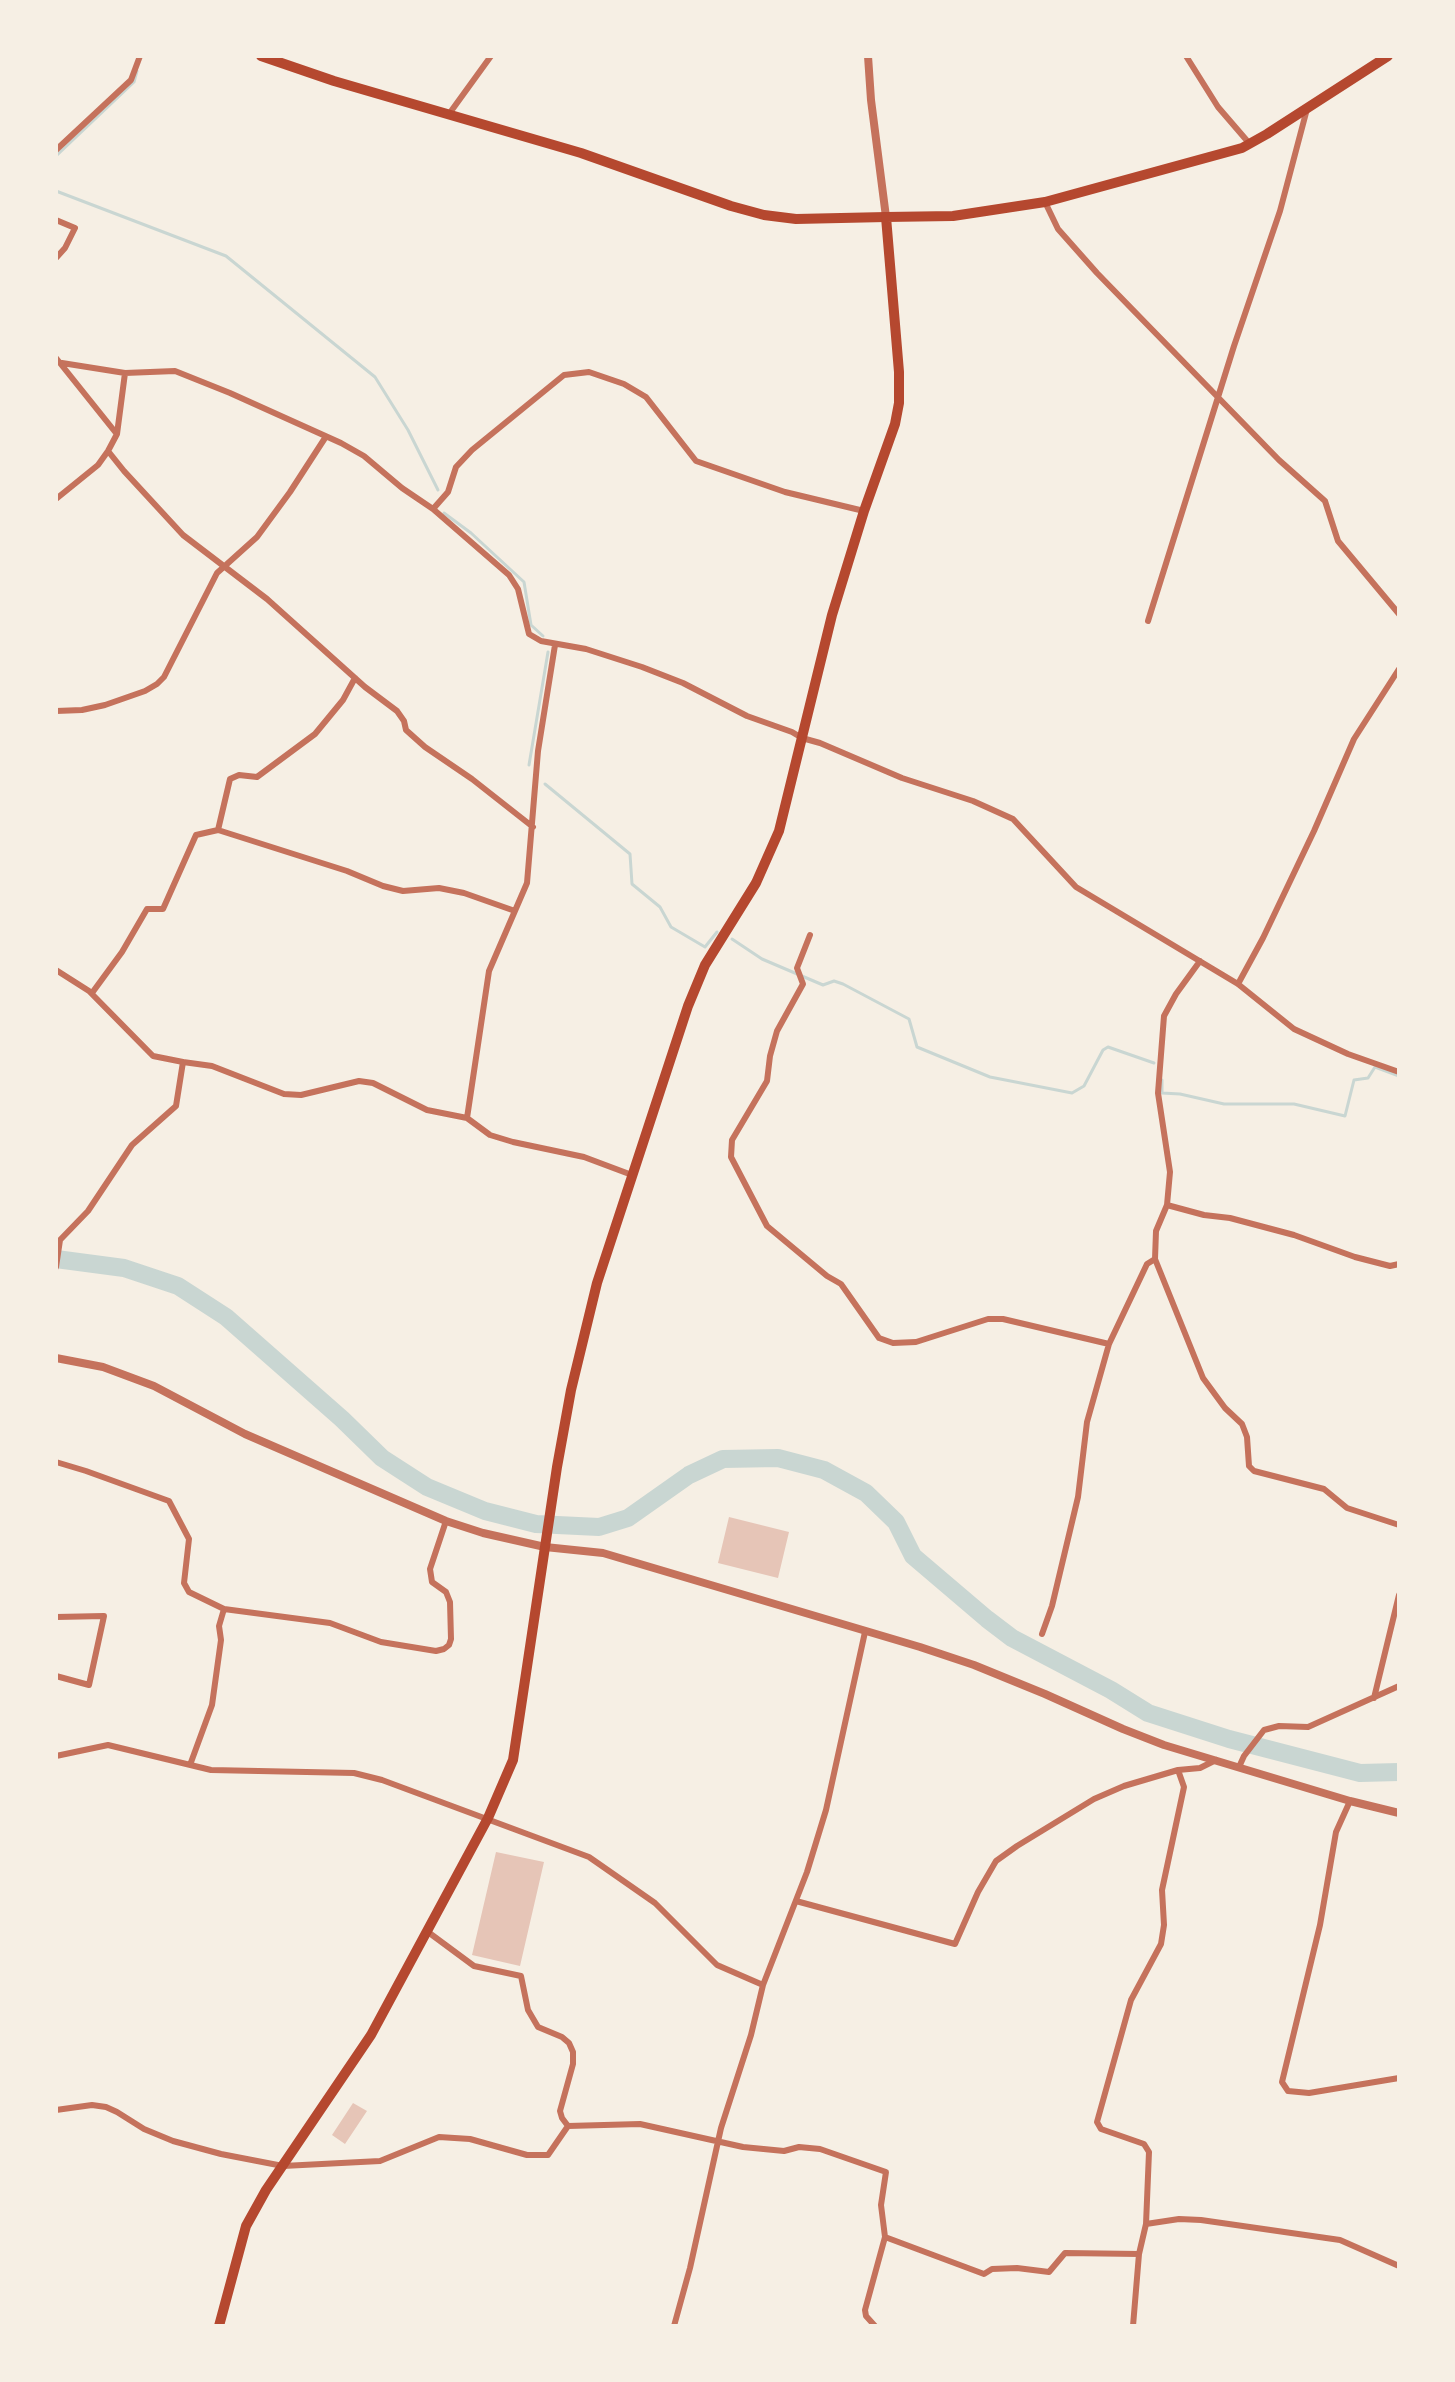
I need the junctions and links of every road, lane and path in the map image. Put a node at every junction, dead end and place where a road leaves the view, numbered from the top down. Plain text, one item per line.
1 (140, 56) edge
2 (261, 56) edge
3 (491, 56) edge
4 (868, 56) edge
5 (1186, 56) edge
6 (1388, 56) edge
7 (1307, 109) junction
8 (449, 114) junction
9 (1250, 144) junction
10 (56, 150) edge
11 (1045, 202) junction
12 (886, 217) junction
13 (56, 220) edge
14 (56, 258) edge
15 (59, 360) edge
16 (125, 373) junction
17 (1218, 399) junction
18 (117, 434) junction
19 (325, 438) junction
20 (108, 451) junction
21 (56, 499) edge
22 (433, 509) junction
23 (864, 511) junction
24 (225, 566) junction
25 (1399, 614) edge
26 (1148, 621) dead end
27 (555, 645) junction
28 (1399, 669) edge
29 (355, 678) junction
30 (56, 711) edge
31 (802, 738) junction
32 (533, 827) junction
33 (218, 830) junction
34 (515, 911) junction
35 (810, 935) dead end
36 (1200, 961) junction
37 (56, 970) edge
38 (1238, 984) junction
39 (92, 993) junction
40 (183, 1062) junction
41 (1399, 1072) edge
42 (467, 1118) junction
43 (632, 1175) junction
44 (1167, 1205) junction
45 (1155, 1259) junction
46 (1399, 1264) edge
47 (56, 1267) edge
48 (1109, 1344) junction
49 (56, 1358) edge
50 (56, 1462) edge
51 (446, 1521) junction
52 (1399, 1525) edge
53 (545, 1547) junction
54 (1399, 1595) edge
55 (224, 1609) junction
56 (56, 1617) edge
57 (865, 1632) junction
58 (1042, 1634) dead end
59 (56, 1676) edge
60 (1399, 1686) edge
61 (1374, 1698) junction
62 (56, 1756) edge
63 (1216, 1760) junction
64 (190, 1765) junction
65 (1239, 1767) junction
66 (1178, 1770) junction
67 (1350, 1801) junction
68 (1399, 1813) edge
69 (488, 1818) junction
70 (796, 1901) junction
71 (428, 1932) junction
72 (763, 1985) junction
73 (1399, 2078) edge
74 (56, 2110) edge
75 (568, 2126) junction
76 (719, 2141) junction
77 (283, 2166) junction
78 (1146, 2224) junction
79 (885, 2237) junction
80 (1139, 2254) junction
81 (1399, 2266) edge
82 (219, 2326) edge
83 (674, 2326) edge
84 (875, 2326) edge
85 (1133, 2326) edge

1 - 10 street
2 - 8 main road
3 - 8 street
4 - 12 street
5 - 9 street
6 - 7 main road
7 - 9 main road
7 - 17 street
8 - 12 main road
9 - 11 main road
11 - 12 main road
11 - 17 street
12 - 23 main road
13 - 14 street
15 - 16 street
15 - 18 street
16 - 18 street
16 - 19 street
17 - 25 street
17 - 26 street
18 - 20 street
19 - 22 street
19 - 24 street
20 - 21 street
20 - 24 street
22 - 23 street
22 - 27 street
23 - 31 main road
24 - 29 street
24 - 30 street
27 - 31 street
27 - 32 street
28 - 38 street
29 - 32 street
29 - 33 street
31 - 36 street
31 - 43 main road
32 - 34 street
33 - 34 street
33 - 39 street
34 - 42 street
35 - 48 street
36 - 38 street
36 - 44 street
37 - 39 street
38 - 41 street
39 - 40 street
40 - 42 street
40 - 47 street
42 - 43 street
43 - 53 main road
44 - 45 street
44 - 46 street
45 - 48 street
45 - 52 street
48 - 58 street
49 - 51 street
50 - 55 street
51 - 53 street
51 - 55 street
53 - 57 street
53 - 69 main road
54 - 61 street
55 - 64 street
56 - 59 street
57 - 63 street
57 - 70 street
60 - 61 street
61 - 65 street
62 - 64 street
63 - 65 street
63 - 66 street
64 - 69 street
65 - 67 street
66 - 70 street
66 - 78 street
67 - 68 street
67 - 73 street
69 - 71 main road
69 - 72 street
70 - 72 street
71 - 75 street
71 - 77 main road
72 - 76 street
74 - 77 street
75 - 76 street
75 - 77 street
76 - 79 street
76 - 83 street
77 - 82 main road
78 - 80 street
78 - 81 street
79 - 80 street
79 - 84 street
80 - 85 street

